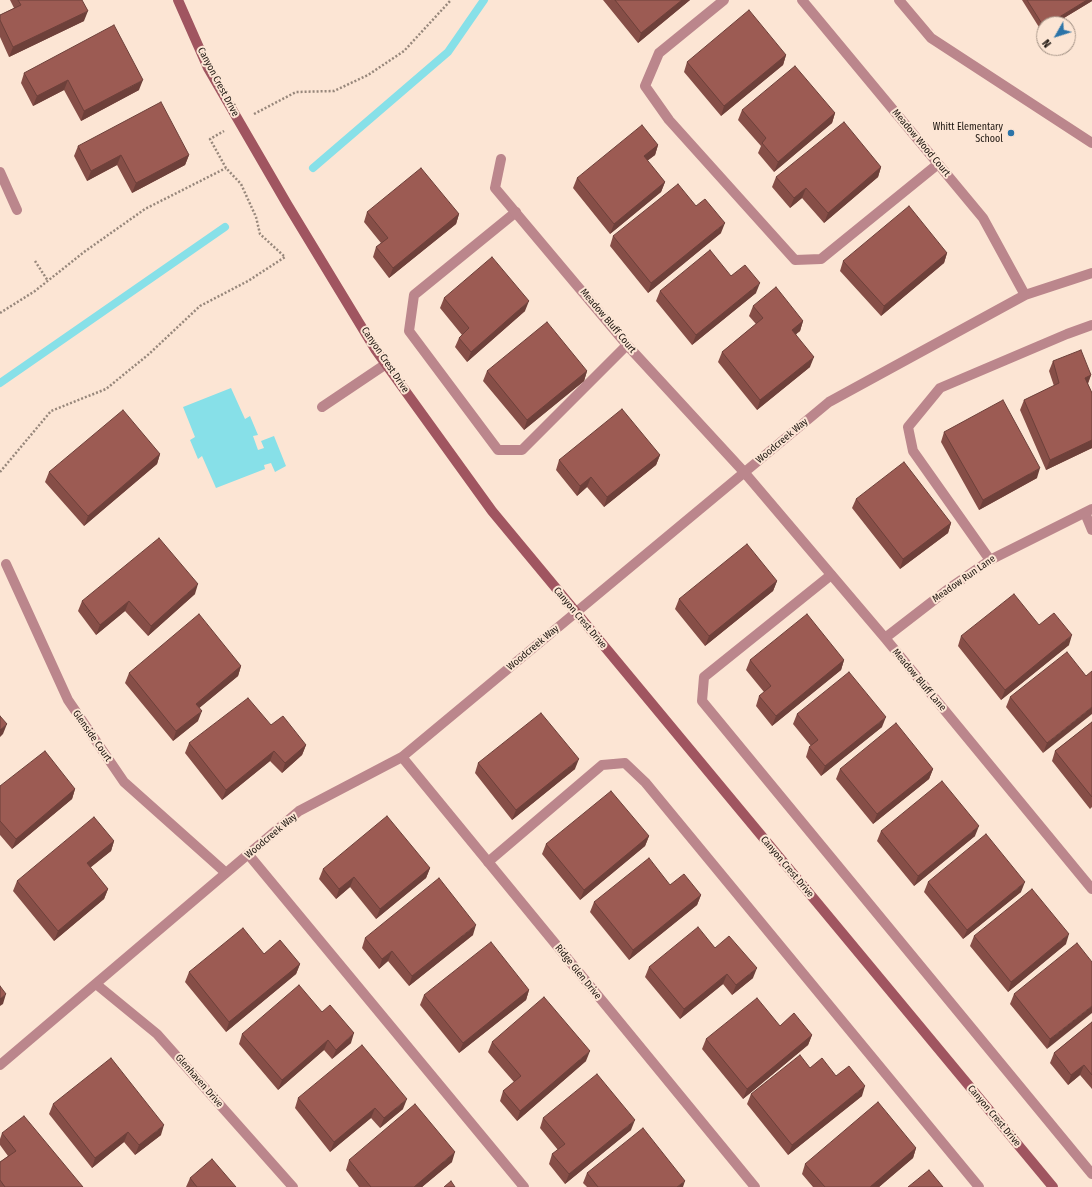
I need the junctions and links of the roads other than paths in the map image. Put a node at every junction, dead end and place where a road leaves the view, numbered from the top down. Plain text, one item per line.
1 (178, 0) edge
2 (724, 0) edge
3 (802, 0) edge
4 (900, 0) edge
5 (1092, 143) edge
6 (501, 158) dead end
7 (938, 164) junction
8 (0, 172) edge
9 (17, 210) dead end
10 (516, 212) junction
11 (1092, 273) edge
12 (1025, 295) junction
13 (1092, 325) edge
14 (627, 345) junction
15 (386, 364) junction
16 (322, 407) dead end
17 (744, 472) junction
18 (1088, 511) edge
19 (1092, 530) edge
20 (990, 560) junction
21 (6, 564) dead end
22 (831, 574) junction
23 (576, 612) junction
24 (885, 638) junction
25 (402, 756) junction
26 (248, 854) junction
27 (488, 862) junction
28 (226, 873) junction
29 (1092, 889) edge
30 (96, 984) junction
31 (0, 1065) edge
32 (1092, 1174) edge
33 (292, 1187) edge
34 (524, 1187) edge
35 (755, 1187) edge
36 (979, 1187) edge
37 (1053, 1187) edge

1 - 15 street, Canyon Crest Drive
2 - 7 street
3 - 7 street, Meadow Wood Court
4 - 5 street
6 - 10 street, Meadow Bluff Court
7 - 12 street, Meadow Wood Court
8 - 9 street
10 - 14 street, Meadow Bluff Court
10 - 14 street
11 - 12 street, Woodcreek Way
12 - 17 street, Woodcreek Way
13 - 20 street
14 - 17 street, Meadow Bluff Court
15 - 16 street
15 - 23 street, Canyon Crest Drive
17 - 22 street, Meadow Bluff Lane
17 - 23 street, Woodcreek Way
18 - 19 street
18 - 20 street, Meadow Run Lane
20 - 24 street, Meadow Run Lane
21 - 28 street, Glenside Court
22 - 24 street, Meadow Bluff Lane
22 - 32 street
23 - 25 street, Woodcreek Way
23 - 37 street, Canyon Crest Drive
24 - 29 street, Meadow Bluff Lane
25 - 26 street, Woodcreek Way
25 - 27 street, Ridge Glen Drive
26 - 28 street, Woodcreek Way
26 - 34 street
27 - 35 street, Ridge Glen Drive
27 - 36 street
28 - 30 street, Woodcreek Way
30 - 31 street, Woodcreek Way
30 - 33 street, Glenhaven Drive

